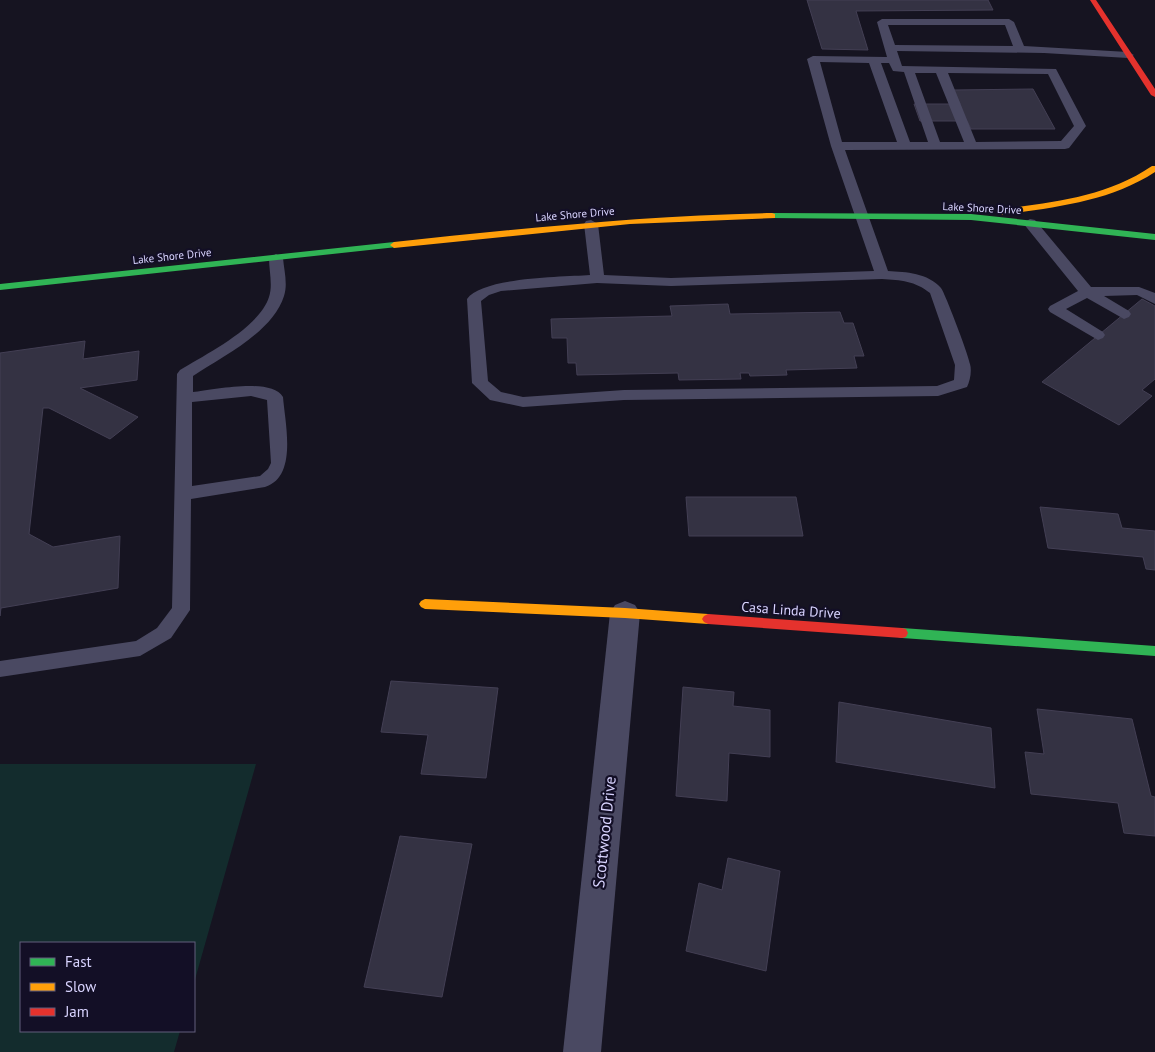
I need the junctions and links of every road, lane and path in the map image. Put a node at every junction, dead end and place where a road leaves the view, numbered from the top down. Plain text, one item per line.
1 (1093, 0) edge
2 (1020, 50) junction
3 (1044, 50) junction
4 (892, 54) junction
5 (1128, 55) junction
6 (874, 60) junction
7 (925, 70) junction
8 (1052, 71) junction
9 (1155, 95) edge
10 (953, 145) junction
11 (837, 146) junction
12 (904, 146) junction
13 (1155, 168) edge
14 (971, 217) junction
15 (863, 218) junction
16 (1030, 223) junction
17 (591, 224) junction
18 (1096, 230) junction
19 (1155, 237) edge
20 (1147, 249) dead end
21 (276, 258) junction
22 (882, 275) junction
23 (597, 279) junction
24 (0, 287) edge
25 (1087, 292) junction
26 (1155, 299) edge
27 (1124, 314) dead end
28 (1098, 335) dead end
29 (184, 398) junction
30 (183, 494) junction
31 (425, 604) dead end
32 (625, 613) junction
33 (1155, 650) edge
34 (0, 669) edge
35 (582, 1052) edge

1 - 5 main road
2 - 3 lane
2 - 4 lane
2 - 4 lane
3 - 5 lane
3 - 8 lane
4 - 6 lane
4 - 7 lane
5 - 9 main road
6 - 11 lane
6 - 12 lane
7 - 8 lane
7 - 10 lane
7 - 10 lane
8 - 10 lane
10 - 12 lane
11 - 12 lane
11 - 15 lane
13 - 14 main road
14 - 15 main road, Lake Shore Drive
14 - 16 main road, Lake Shore Drive
15 - 17 main road, Lake Shore Drive
15 - 22 lane
16 - 18 main road, Lake Shore Drive
16 - 25 lane
17 - 21 main road, Lake Shore Drive
17 - 23 lane
18 - 19 main road, Lake Shore Drive
18 - 20 main road
21 - 24 main road, Lake Shore Drive
21 - 29 lane
22 - 23 lane
22 - 23 lane
25 - 26 lane
25 - 27 lane
25 - 28 lane
29 - 30 lane
29 - 30 lane
30 - 34 lane
31 - 32 main road, Casa Linda Drive
32 - 33 main road, Casa Linda Drive
32 - 35 street, Scottwood Drive

